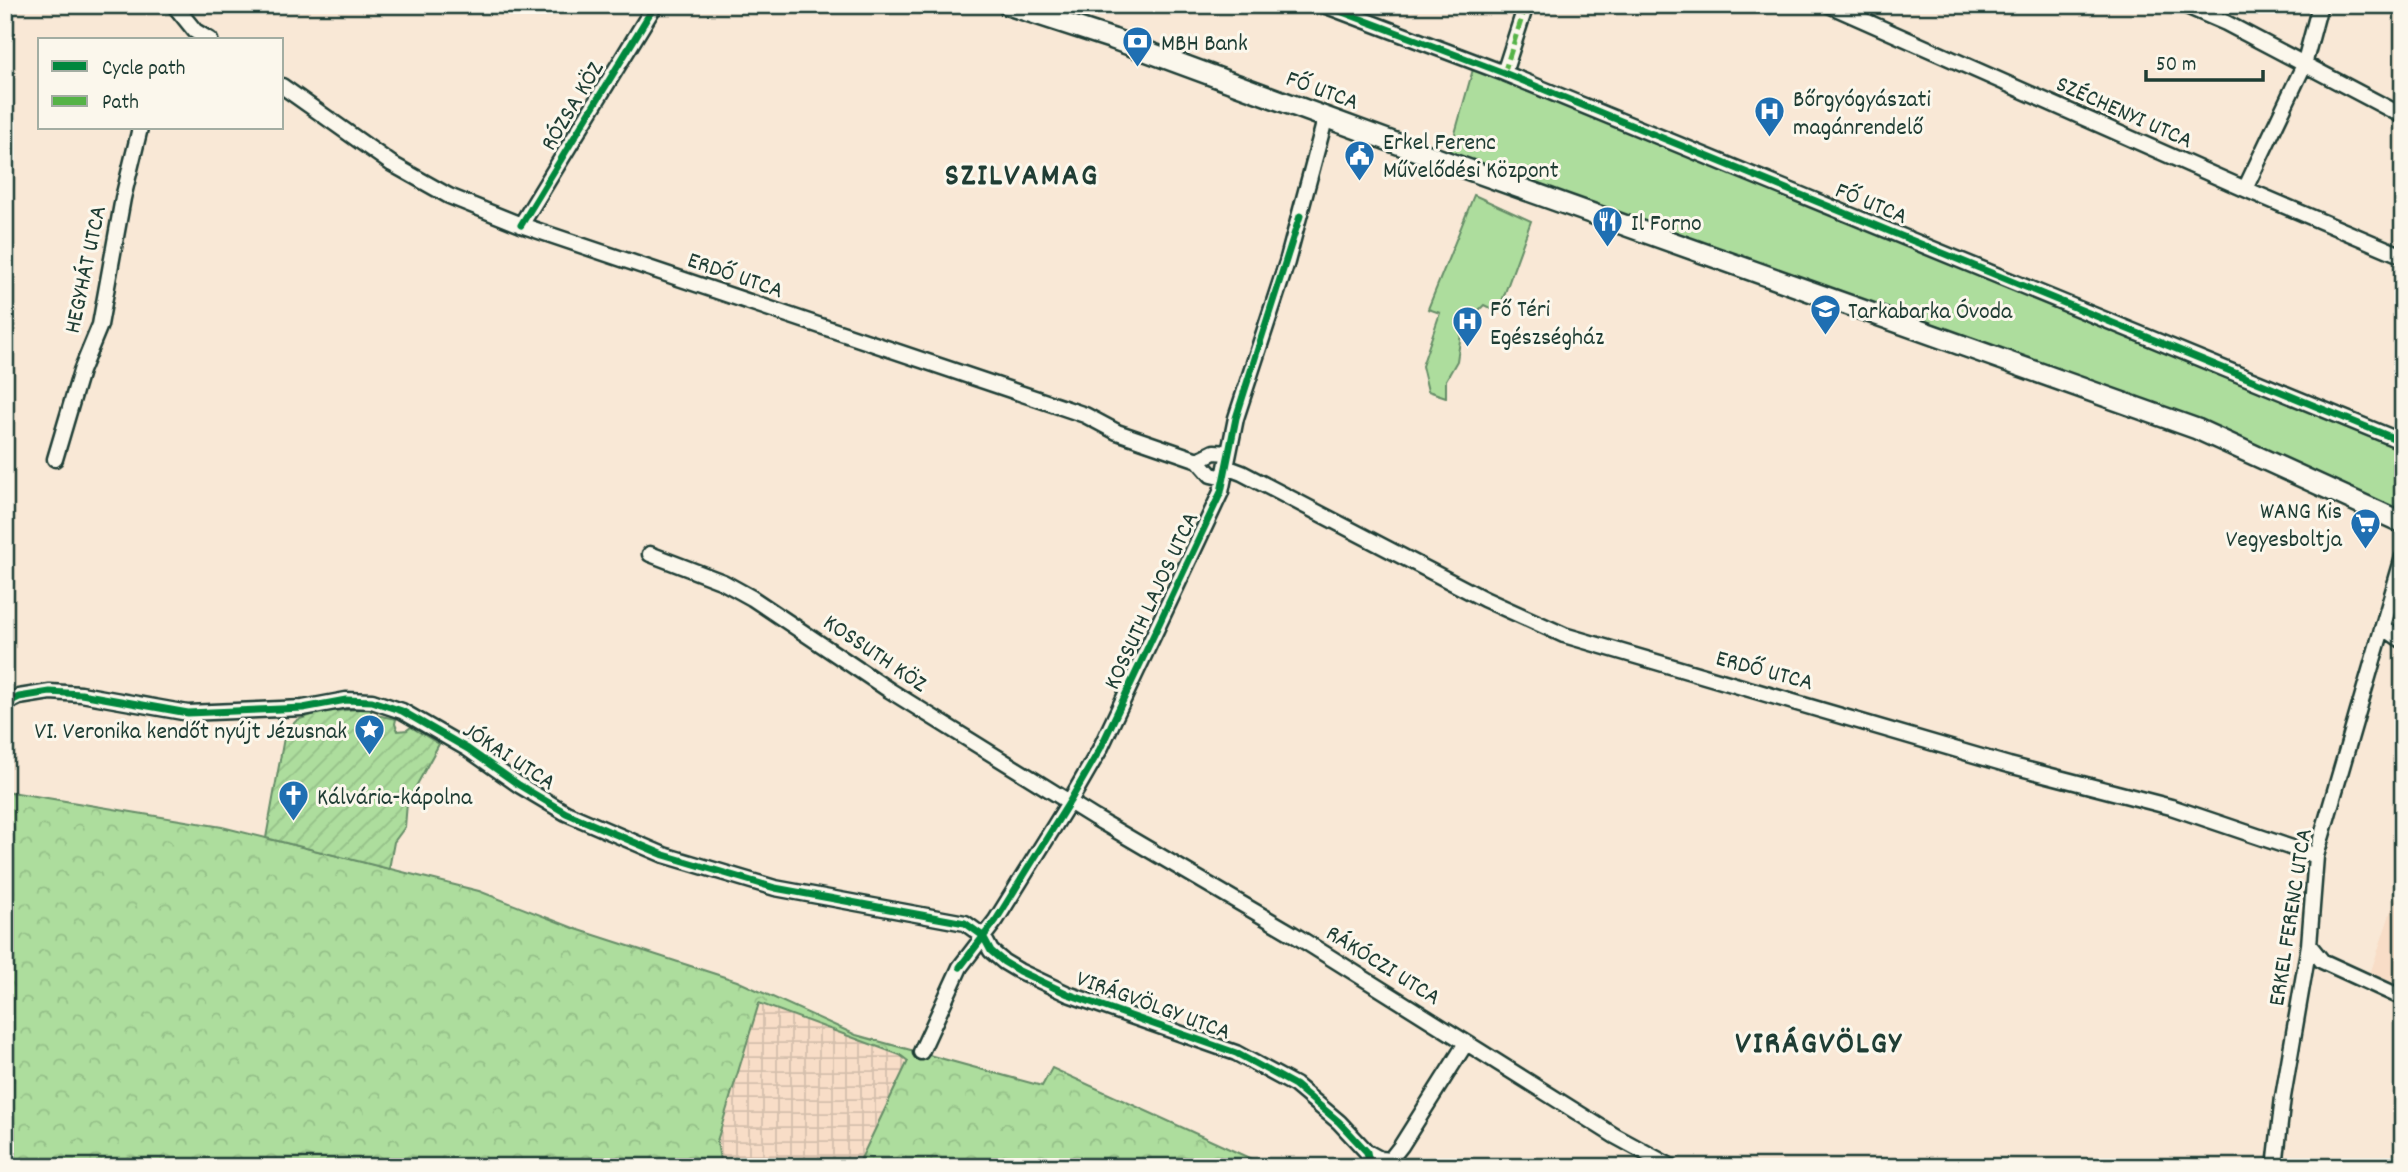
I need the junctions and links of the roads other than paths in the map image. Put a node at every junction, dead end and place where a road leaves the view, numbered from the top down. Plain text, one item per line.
1 (174, 5) edge
2 (655, 5) edge
3 (1008, 5) edge
4 (1324, 5) edge
5 (1526, 5) edge
6 (1829, 5) edge
7 (2184, 5) edge
8 (2320, 5) edge
9 (192, 35) edge
10 (2304, 65) junction
11 (1504, 73) junction
12 (284, 87) edge
13 (1326, 116) junction
14 (2403, 116) edge
15 (140, 130) edge
16 (2245, 189) junction
17 (521, 225) junction
18 (2403, 256) edge
19 (2403, 442) edge
20 (55, 459) dead end
21 (1198, 460) junction
22 (1226, 466) junction
23 (2403, 523) edge
24 (650, 554) dead end
25 (2403, 557) edge
26 (2384, 628) junction
27 (2403, 641) edge
28 (5, 704) edge
29 (1070, 802) junction
30 (2316, 856) junction
31 (983, 936) junction
32 (2309, 945) junction
33 (2403, 998) edge
34 (1466, 1043) junction
35 (920, 1052) dead end
36 (1369, 1159) edge
37 (1672, 1167) edge
38 (2275, 1167) edge

1 - 9 street
2 - 17 street, RÓZSA KÖZ
3 - 13 main road, FŐ UTCA
4 - 11 street, FŐ UTCA
5 - 11 street
6 - 16 street, SZÉCHENYI UTCA
7 - 10 street
8 - 10 street
10 - 14 street
10 - 16 street
11 - 19 street, FŐ UTCA
12 - 17 street, ERDŐ UTCA
13 - 22 street, KOSSUTH LAJOS UTCA
13 - 23 main road, FŐ UTCA
15 - 20 street, HEGYHÁT UTCA
16 - 18 street, SZÉCHENYI UTCA
17 - 21 street, ERDŐ UTCA
21 - 22 street
21 - 22 street, ERDŐ UTCA
22 - 29 street, KOSSUTH LAJOS UTCA
22 - 30 street, ERDŐ UTCA
24 - 29 street, KOSSUTH KÖZ
25 - 26 street, ERKEL FERENC UTCA
26 - 27 street
26 - 30 street, ERKEL FERENC UTCA
28 - 31 street, JÓKAI UTCA
29 - 31 street, KOSSUTH LAJOS UTCA
29 - 34 street, RÁKÓCZI UTCA
30 - 32 street, ERKEL FERENC UTCA
31 - 35 street, KOSSUTH LAJOS UTCA
31 - 36 street, VIRÁGVÖLGY UTCA
32 - 33 street
32 - 38 street, ERKEL FERENC UTCA
34 - 36 street
34 - 37 street, RÁKÓCZI UTCA

